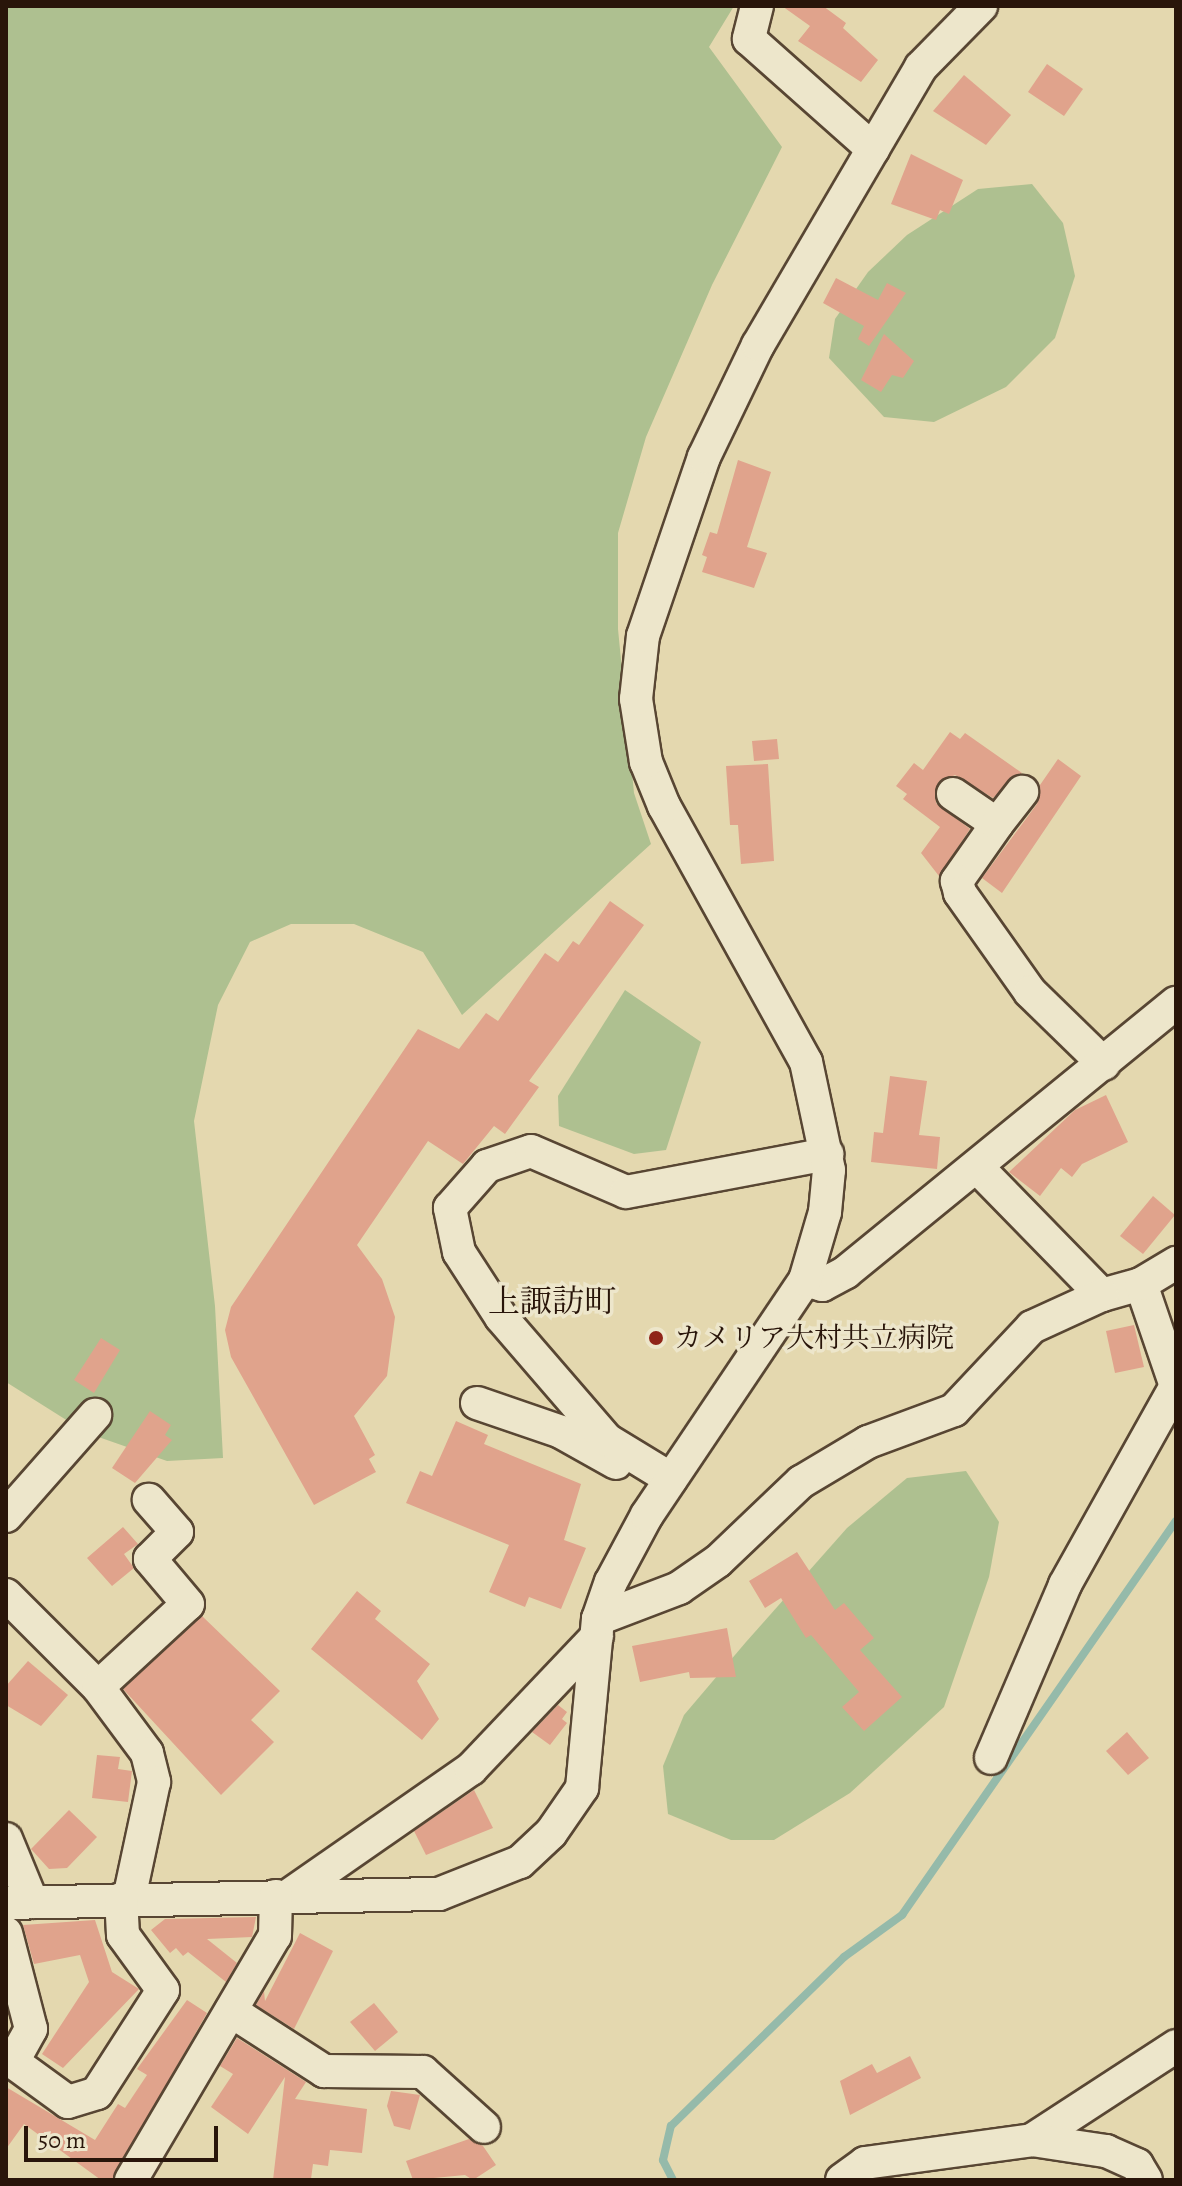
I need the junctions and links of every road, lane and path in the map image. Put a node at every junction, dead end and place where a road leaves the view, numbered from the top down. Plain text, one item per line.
1 (757, 6) edge
2 (981, 6) edge
3 (873, 149) junction
4 (1022, 792) dead end
5 (953, 794) dead end
6 (997, 824) junction
7 (1176, 1003) edge
8 (1104, 1064) junction
9 (827, 1154) junction
10 (977, 1167) junction
11 (1176, 1263) edge
12 (805, 1280) junction
13 (1141, 1284) junction
14 (1102, 1295) junction
15 (477, 1403) dead end
16 (95, 1415) dead end
17 (668, 1484) junction
18 (149, 1500) dead end
19 (6, 1516) edge
20 (6, 1595) edge
21 (598, 1628) junction
22 (98, 1687) junction
23 (991, 1758) dead end
24 (6, 1839) edge
25 (282, 1896) junction
26 (125, 1899) junction
27 (19, 1902) edge
28 (6, 1933) edge
29 (231, 2011) junction
30 (1176, 2046) edge
31 (484, 2127) dead end
32 (1032, 2140) junction
33 (131, 2180) edge
34 (842, 2180) edge
35 (1146, 2180) edge

1 - 3 street
2 - 3 street
3 - 9 street
4 - 6 street
5 - 6 street
6 - 8 street
7 - 8 street
8 - 10 street
9 - 12 street
9 - 17 street
10 - 12 street
10 - 14 street
11 - 13 street
12 - 17 street
13 - 14 street
13 - 23 street
14 - 21 street
15 - 17 street
16 - 19 street
17 - 21 street
18 - 22 street
20 - 22 street
21 - 25 street
21 - 25 street
22 - 26 street
24 - 27 street
25 - 26 street
25 - 29 street
26 - 27 street
26 - 28 street
29 - 31 street
29 - 33 street
30 - 32 street
32 - 34 street
32 - 35 street

